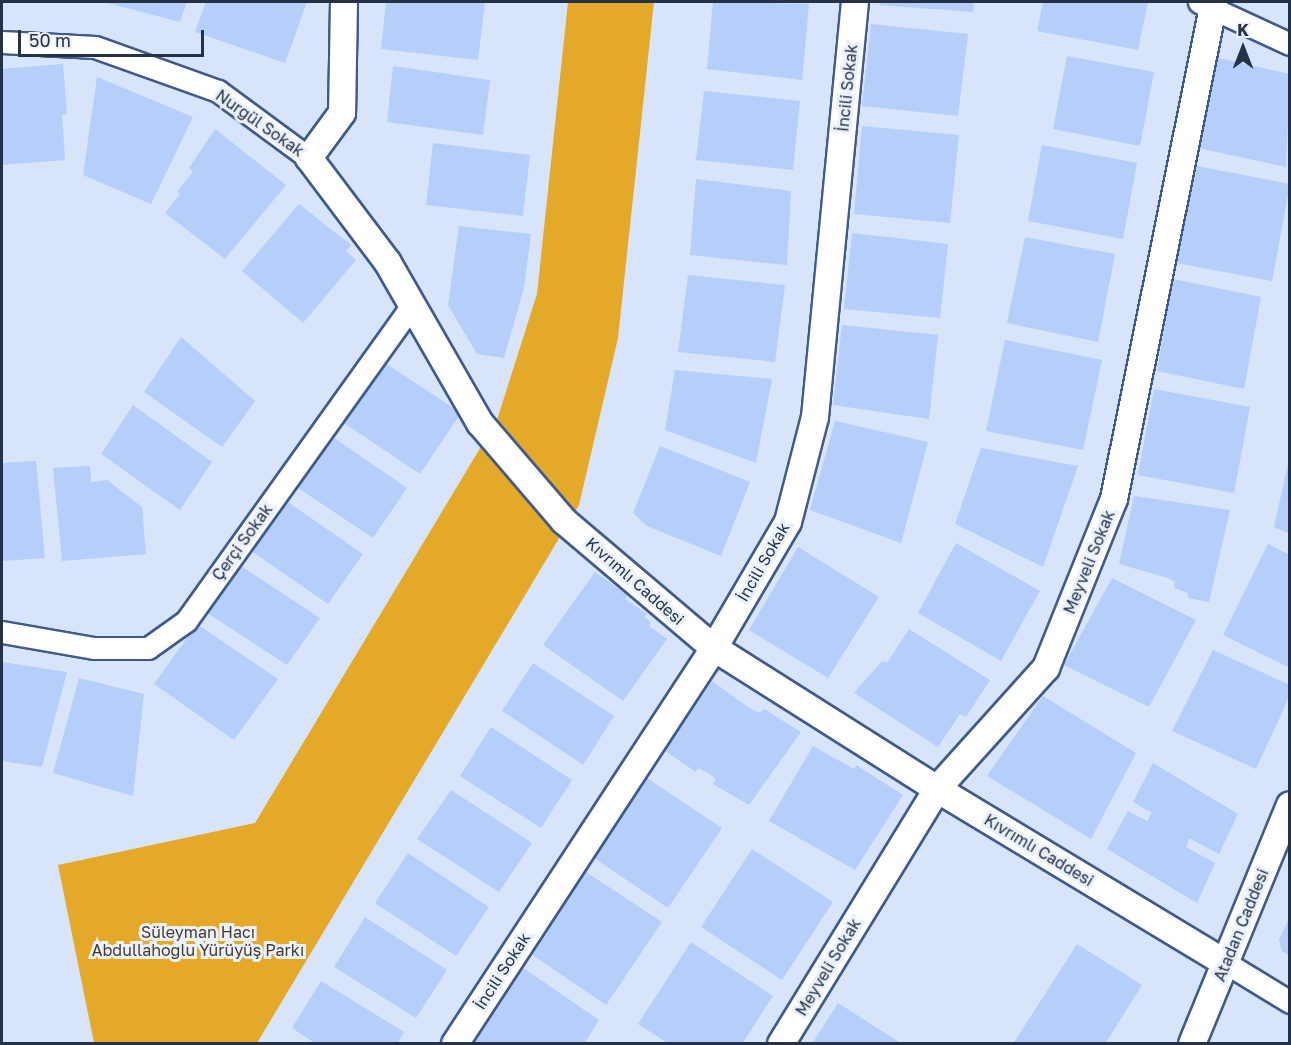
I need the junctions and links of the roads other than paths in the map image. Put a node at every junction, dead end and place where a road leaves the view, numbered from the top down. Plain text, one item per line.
1 (344, 2) edge
2 (855, 2) edge
3 (1209, 4) edge
4 (2, 42) edge
5 (1290, 44) edge
6 (309, 158) junction
7 (412, 305) junction
8 (2, 632) edge
9 (714, 648) junction
10 (937, 789) junction
11 (1290, 805) edge
12 (1226, 963) junction
13 (1290, 1002) edge
14 (455, 1044) edge
15 (782, 1044) edge
16 (1192, 1044) edge

1 - 6 street
2 - 9 street, İncili Sokak
3 - 5 street
3 - 10 street, Meyveli Sokak
4 - 6 street, Nurgül Sokak
6 - 7 street, Kıvrımlı Caddesi
7 - 8 street, Çerçi Sokak
7 - 9 street, Kıvrımlı Caddesi
9 - 10 street, Kıvrımlı Caddesi
9 - 14 street, İncili Sokak
10 - 12 street, Kıvrımlı Caddesi
10 - 15 street, Meyveli Sokak
11 - 12 street, Atadan Caddesi
12 - 13 street
12 - 16 street, Atadan Caddesi

